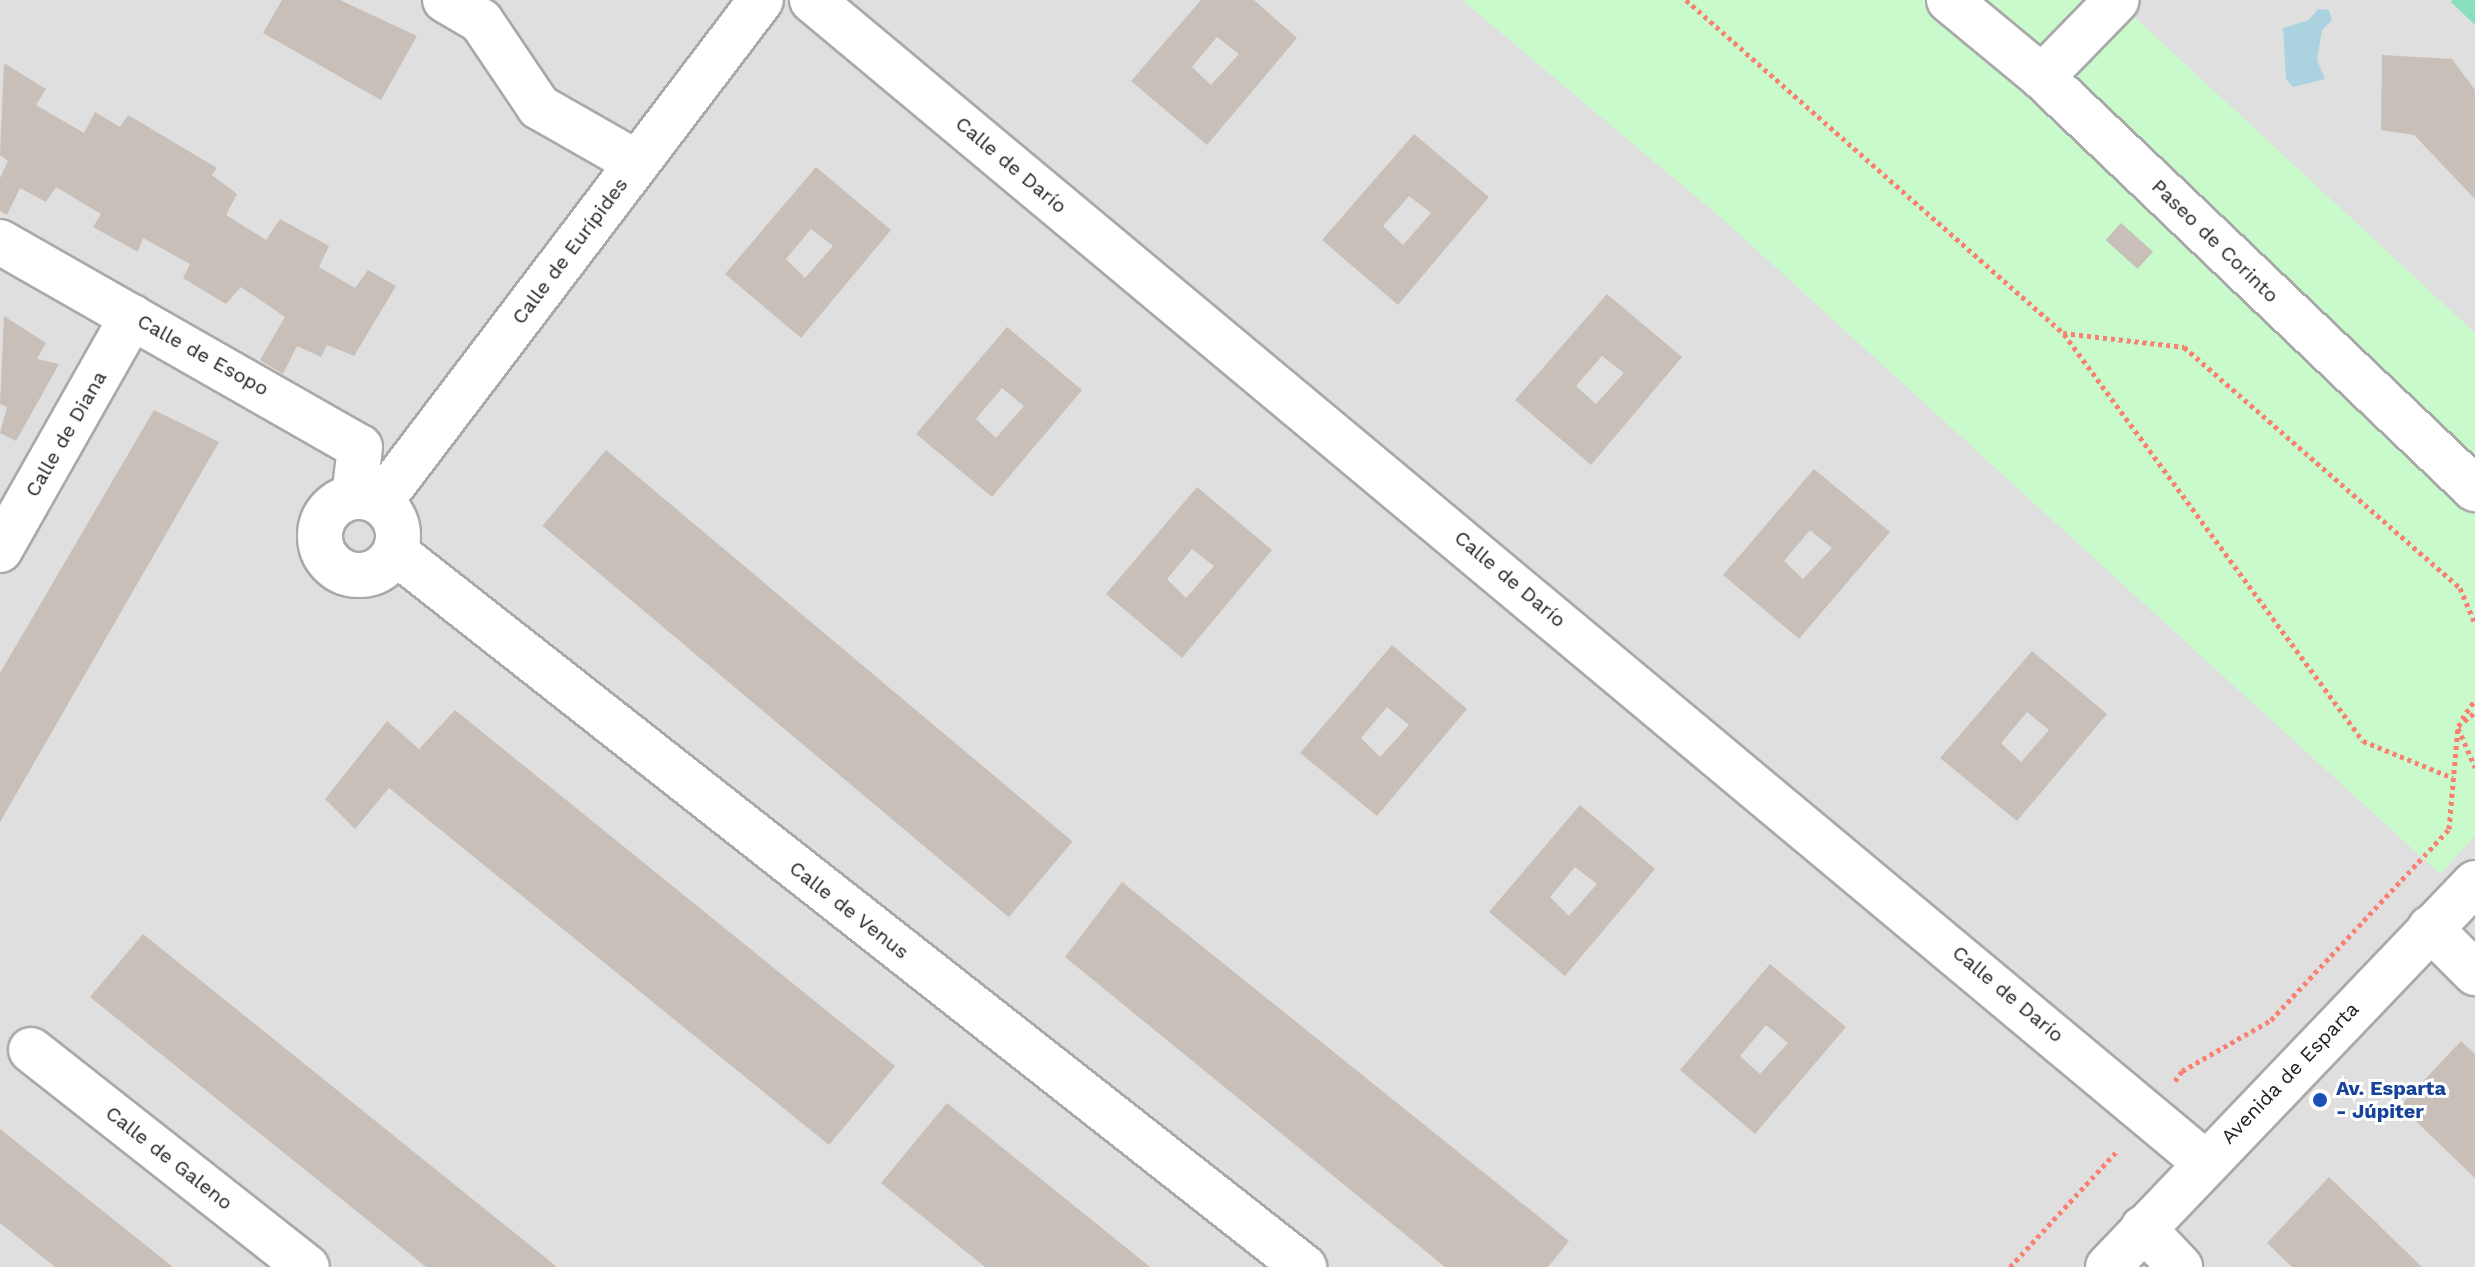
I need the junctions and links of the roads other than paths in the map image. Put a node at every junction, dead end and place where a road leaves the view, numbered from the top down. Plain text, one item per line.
1 (445, 0) edge
2 (761, 0) edge
3 (812, 0) edge
4 (1949, 0) edge
5 (2117, 0) edge
6 (2042, 77) junction
7 (637, 163) junction
8 (0, 242) edge
9 (132, 317) junction
10 (2475, 489) edge
11 (367, 500) junction
12 (0, 550) edge
13 (395, 552) junction
14 (2475, 883) edge
15 (2430, 928) junction
16 (2475, 973) edge
17 (31, 1050) dead end
18 (2204, 1162) junction
19 (2143, 1228) junction
20 (307, 1267) edge
21 (1304, 1267) edge
22 (2108, 1267) edge
23 (2180, 1267) edge

1 - 7 street
2 - 7 street, Calle de Eurípides
3 - 18 street, Calle de Darío
4 - 6 street, Paseo de Corinto
5 - 6 street
6 - 10 street, Paseo de Corinto
7 - 11 street, Calle de Eurípides
8 - 9 street, Calle de Esopo
9 - 11 street, Calle de Esopo
9 - 12 street, Calle de Diana
11 - 13 street
11 - 13 street
13 - 21 street, Calle de Venus
14 - 15 street, Avenida de Esparta
15 - 16 street
15 - 18 street, Avenida de Esparta
17 - 20 street, Calle de Galeno
18 - 19 street, Avenida de Esparta
19 - 22 street, Avenida de Esparta
19 - 23 street

